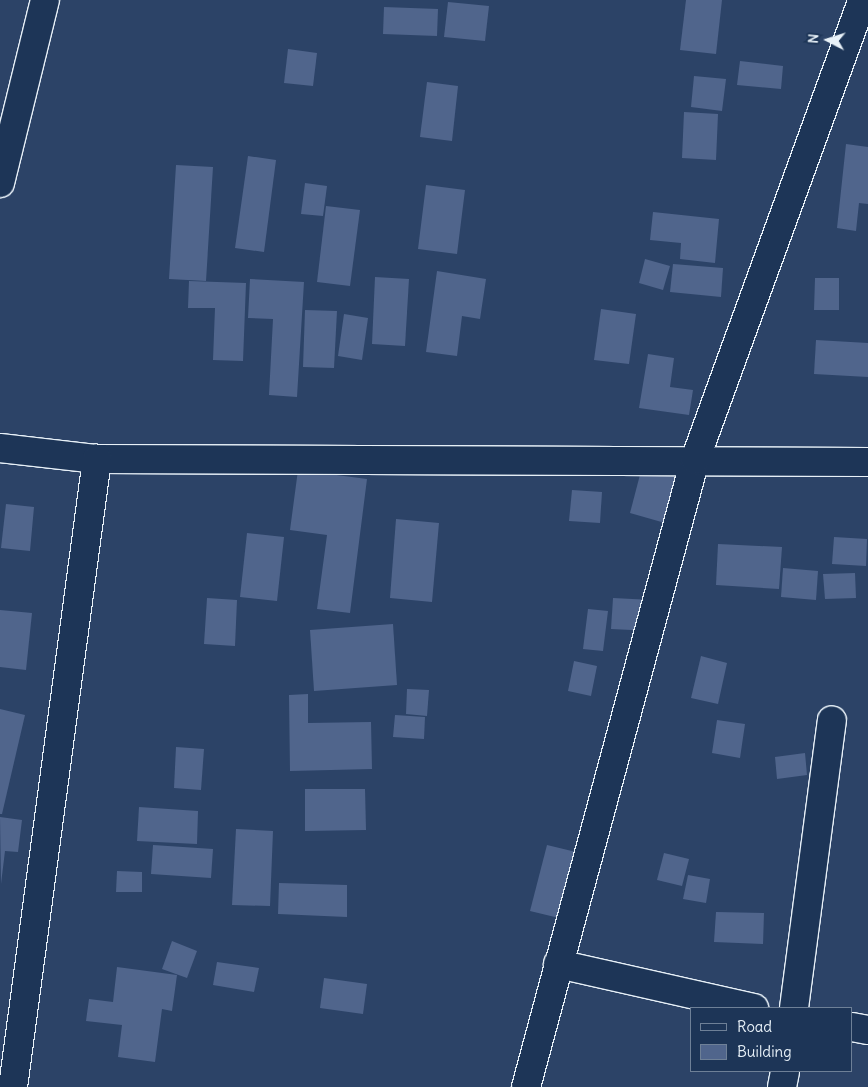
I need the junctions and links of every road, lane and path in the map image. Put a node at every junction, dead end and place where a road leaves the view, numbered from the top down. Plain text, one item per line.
1 (45, 0) edge
2 (862, 0) edge
3 (0, 183) edge
4 (0, 448) edge
5 (97, 459) junction
6 (695, 460) junction
7 (868, 462) edge
8 (832, 720) dead end
9 (558, 964) junction
10 (750, 1007) edge
11 (794, 1007) edge
12 (853, 1027) edge
13 (868, 1030) edge
14 (785, 1072) edge
15 (13, 1087) edge
16 (526, 1087) edge
17 (782, 1087) edge

1 - 3 street
2 - 6 street
4 - 5 street
5 - 6 street
5 - 15 street
6 - 7 street
6 - 9 street
8 - 11 street
9 - 10 street
9 - 16 street
12 - 13 street
14 - 17 street

